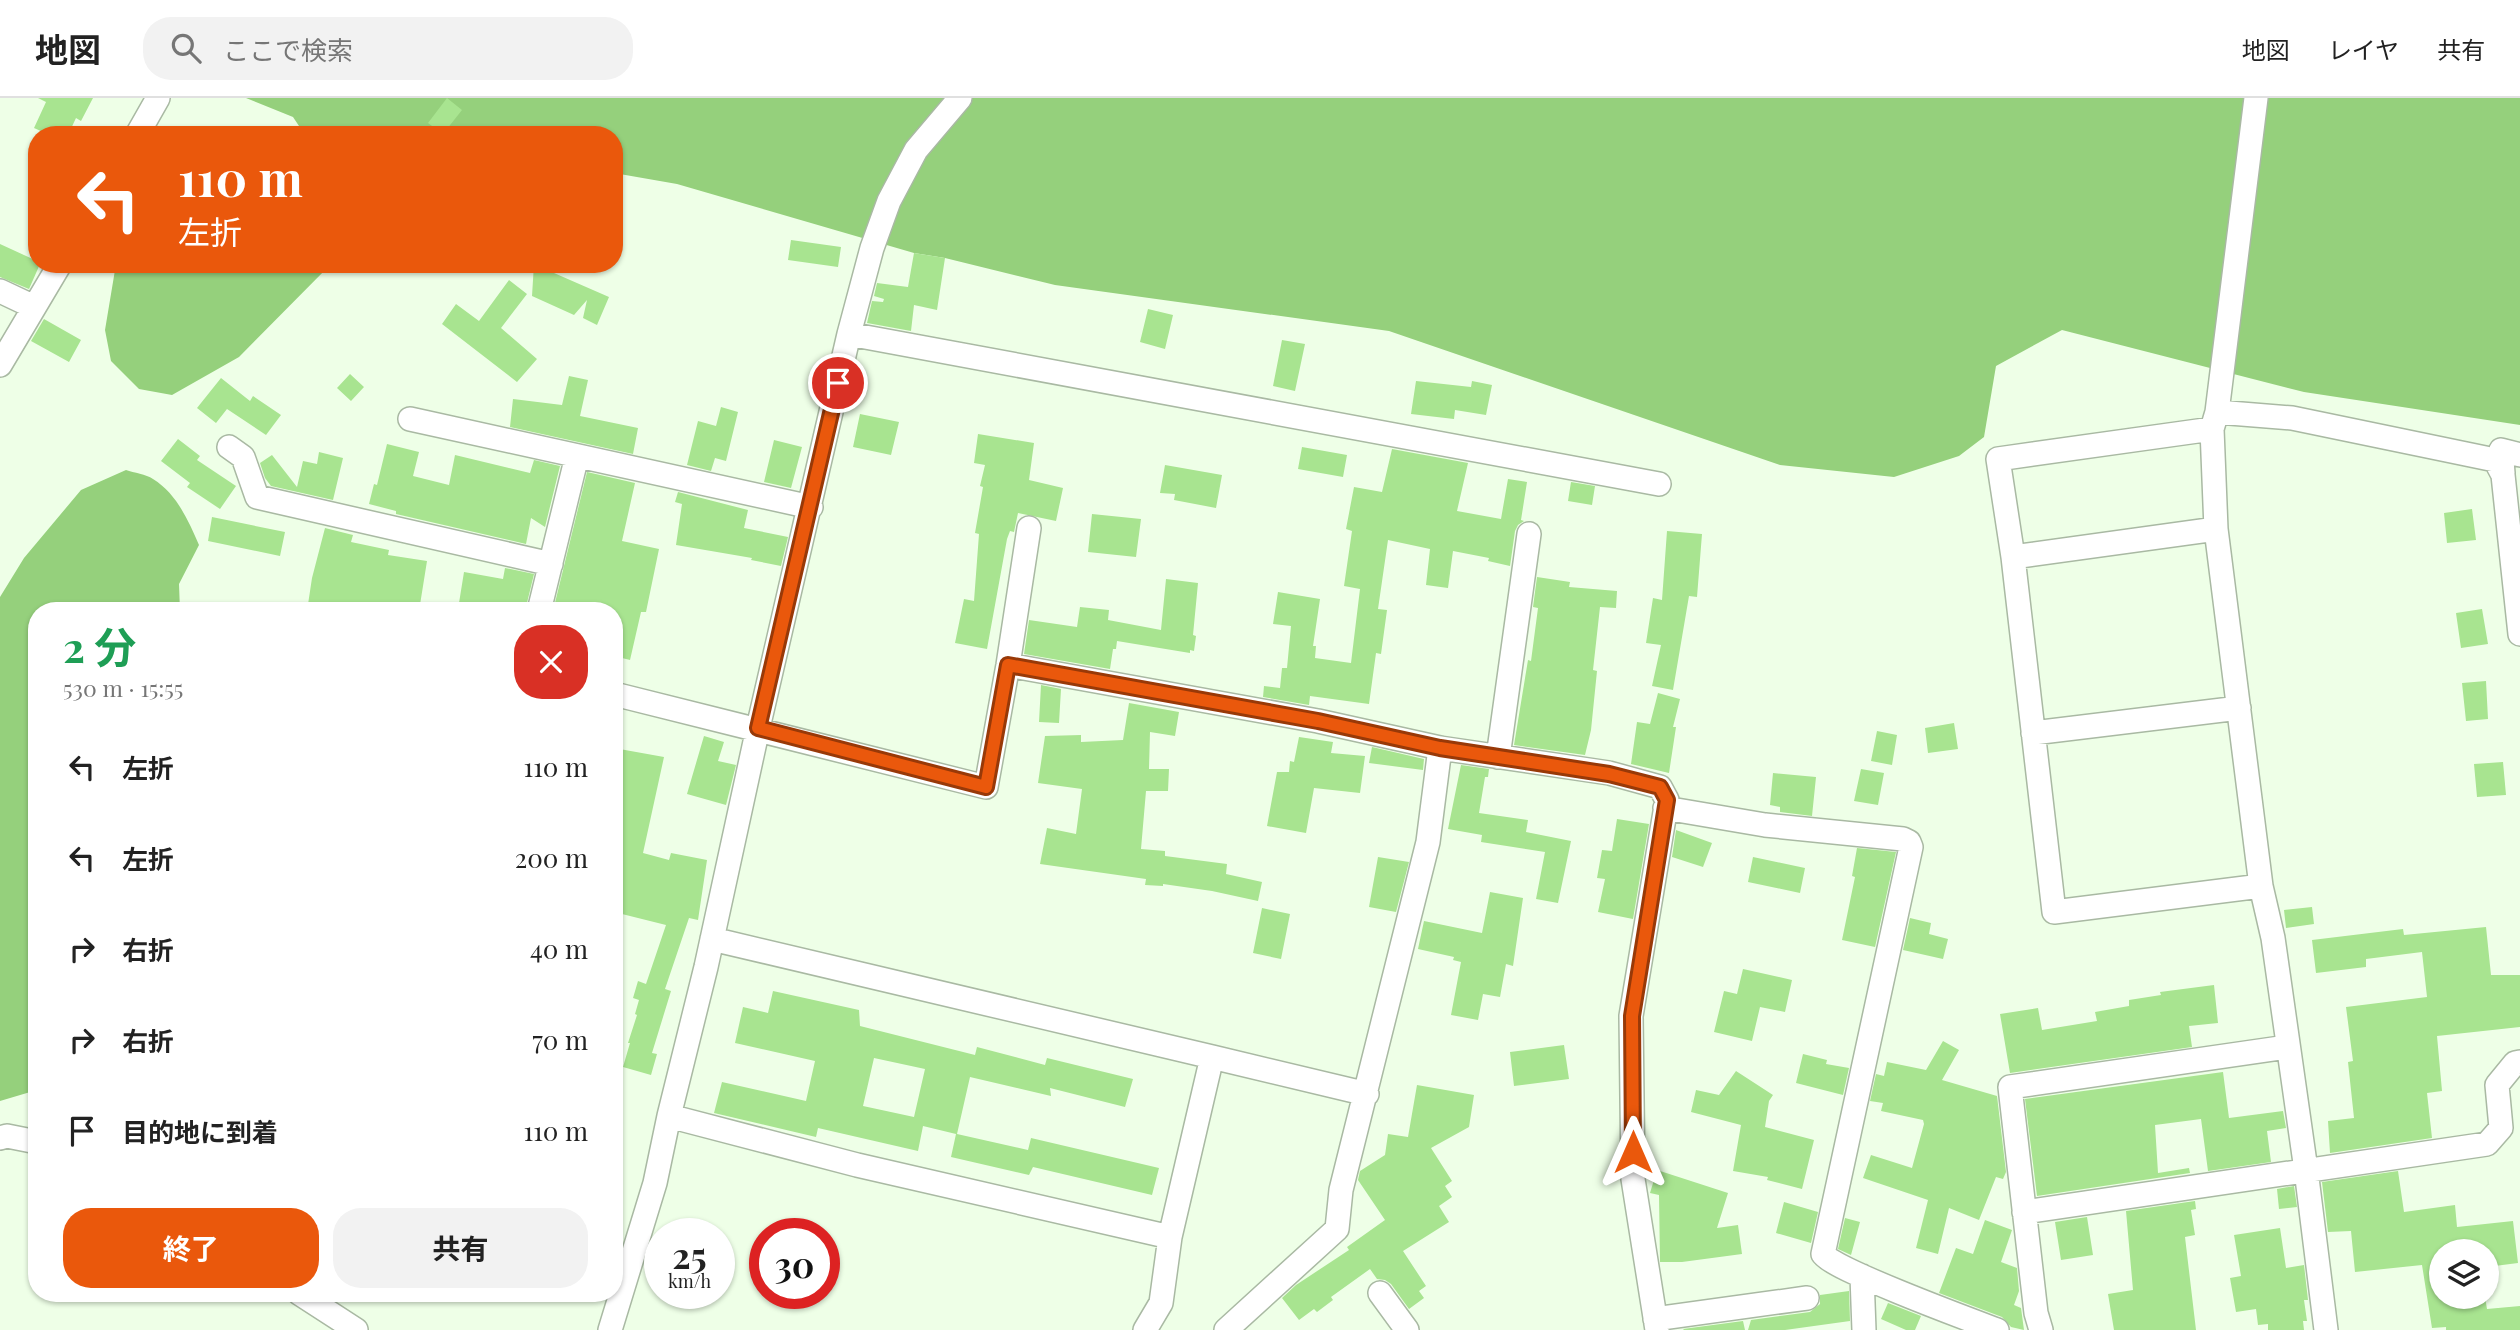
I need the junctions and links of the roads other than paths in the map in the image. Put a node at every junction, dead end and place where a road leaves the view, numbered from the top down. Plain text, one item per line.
1 (159, 98) edge
2 (960, 98) edge
3 (2256, 98) edge
4 (142, 126) edge
5 (55, 273) edge
6 (0, 291) edge
7 (34, 307) junction
8 (849, 334) junction
9 (0, 365) edge
10 (411, 419) dead end
11 (2215, 420) junction
12 (229, 447) dead end
13 (2520, 455) edge
14 (577, 456) junction
15 (2503, 475) junction
16 (1659, 484) dead end
17 (811, 507) junction
18 (2514, 527) edge
19 (1028, 528) dead end
20 (2216, 529) junction
21 (1529, 534) dead end
22 (2013, 557) junction
23 (551, 564) junction
24 (541, 602) edge
25 (2520, 634) edge
26 (1008, 665) junction
27 (623, 696) edge
28 (2239, 708) junction
29 (758, 728) junction
30 (2033, 733) junction
31 (1440, 748) junction
32 (1498, 757) junction
33 (1665, 808) junction
34 (2261, 886) junction
35 (712, 939) junction
36 (2287, 1047) junction
37 (1212, 1057) junction
38 (2520, 1062) edge
39 (1367, 1094) junction
40 (669, 1116) junction
41 (0, 1138) edge
42 (28, 1140) edge
43 (2306, 1170) junction
44 (2024, 1212) junction
45 (1170, 1237) junction
46 (1862, 1276) junction
47 (623, 1288) edge
48 (1380, 1293) dead end
49 (1807, 1298) dead end
50 (313, 1302) edge
51 (619, 1302) edge
52 (1656, 1324) edge
53 (356, 1330) edge
54 (610, 1330) edge
55 (1145, 1330) edge
56 (1226, 1330) edge
57 (1407, 1330) edge
58 (1864, 1330) edge
59 (1997, 1330) edge
60 (2041, 1330) edge
61 (2326, 1330) edge

1 - 4 street
2 - 8 street
3 - 11 street
5 - 7 street
6 - 7 street
7 - 9 street
8 - 16 street
8 - 17 street
10 - 14 street
11 - 15 street
11 - 20 street
11 - 22 street
12 - 23 street
13 - 15 street
14 - 17 street
14 - 23 street
15 - 18 street
17 - 29 street
18 - 25 street
19 - 26 street
20 - 22 street
20 - 28 street
21 - 32 street
22 - 30 street
23 - 24 street
26 - 29 street
26 - 31 street
27 - 29 street
28 - 30 street
28 - 34 street
29 - 35 street
30 - 34 street
31 - 32 street
31 - 39 street
32 - 33 street
33 - 46 street
33 - 52 street
34 - 36 street
35 - 37 street
35 - 40 street
36 - 43 street
36 - 44 street
37 - 39 street
37 - 45 street
38 - 43 street
39 - 56 street
40 - 45 street
40 - 47 street
41 - 42 street
43 - 44 street
43 - 61 street
44 - 60 street
45 - 55 street
46 - 58 street
46 - 59 street
48 - 57 street
49 - 52 street
50 - 53 street
51 - 54 street

